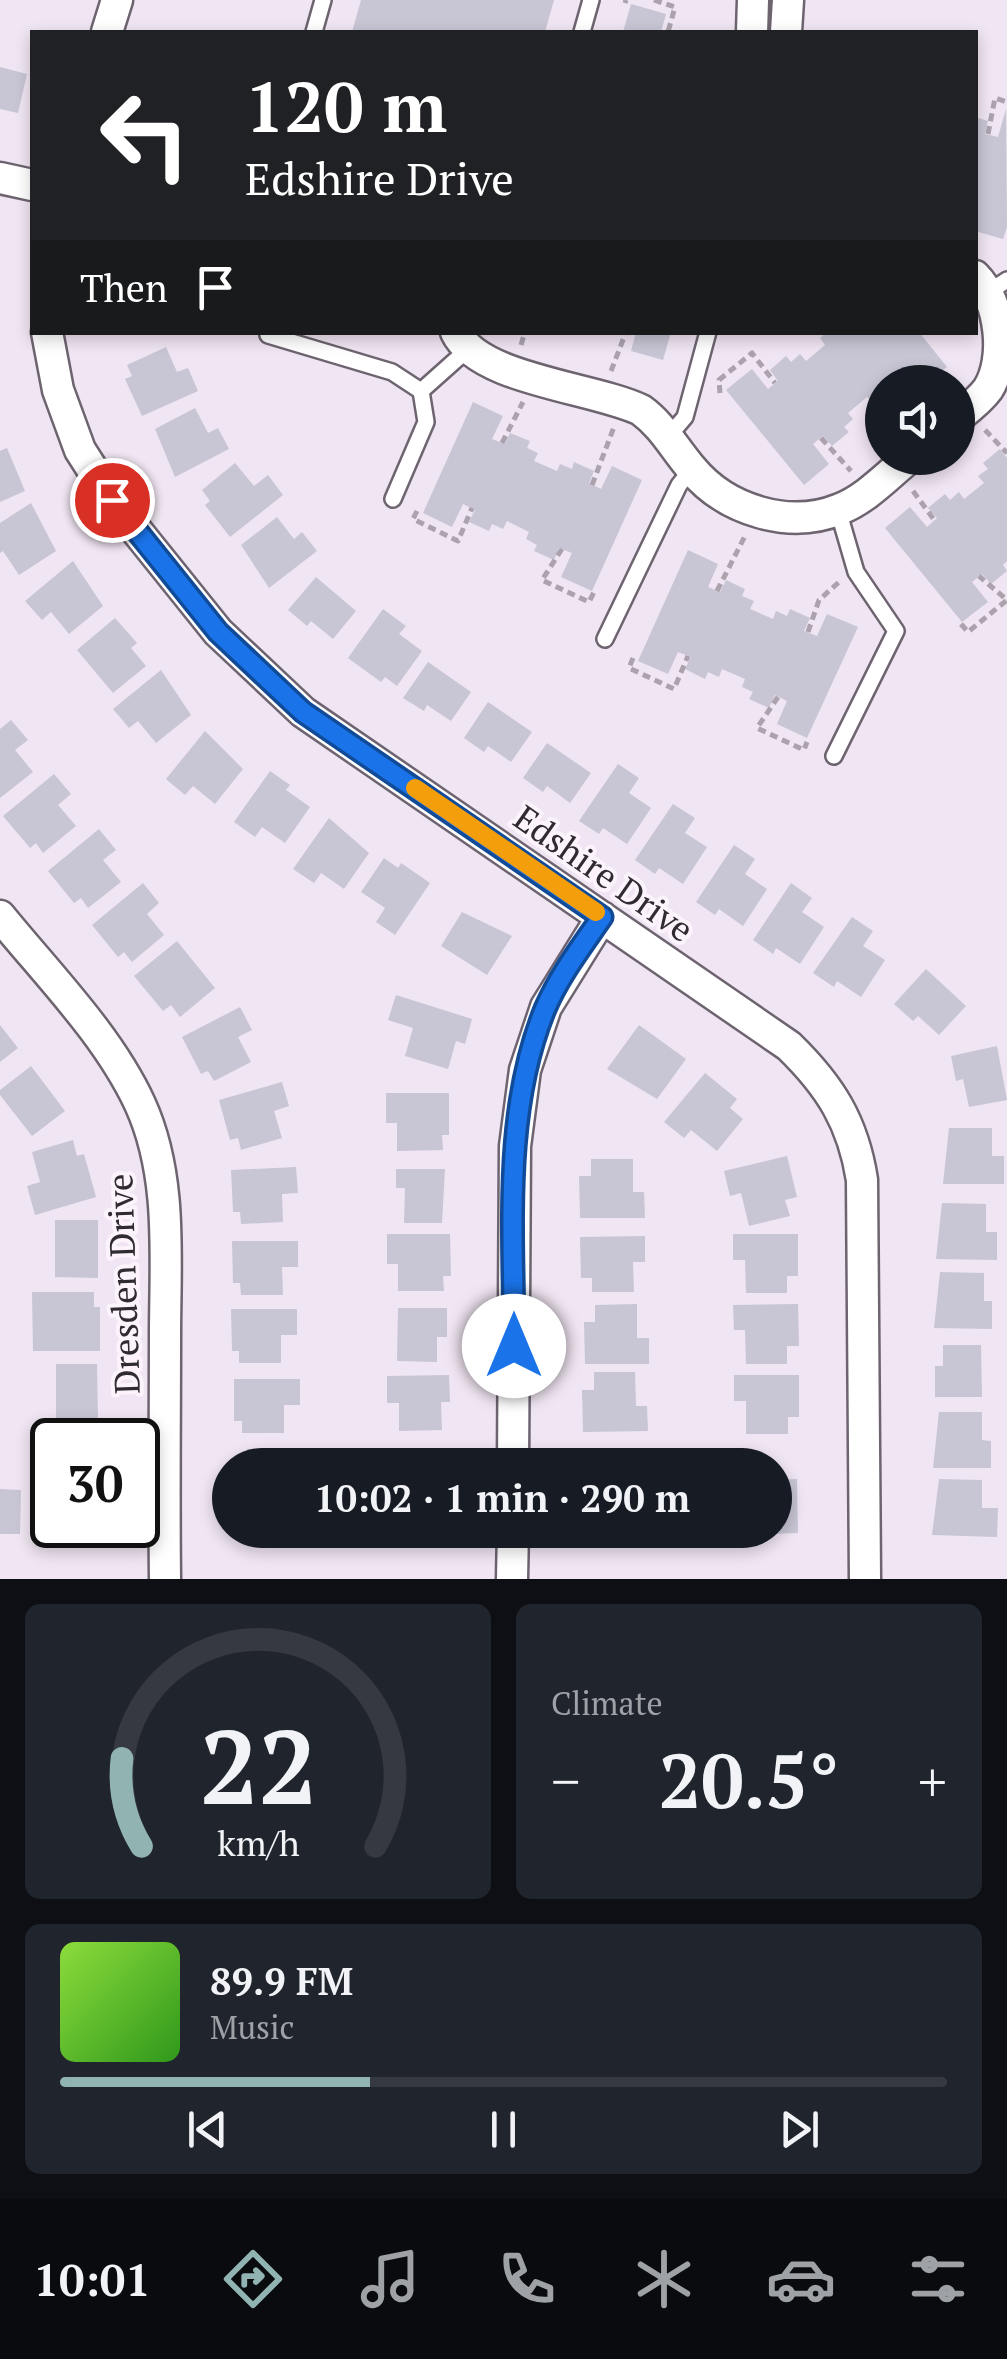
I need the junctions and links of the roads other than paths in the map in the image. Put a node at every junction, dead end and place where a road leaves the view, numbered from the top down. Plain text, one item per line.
1 (116, 0) edge
2 (322, 0) edge
3 (590, 0) edge
4 (753, 0) edge
5 (788, 0) edge
6 (108, 30) edge
7 (314, 30) edge
8 (582, 30) edge
9 (752, 30) edge
10 (786, 30) edge
11 (0, 178) edge
12 (30, 186) edge
13 (990, 283) edge
14 (48, 335) edge
15 (268, 335) dead end
16 (707, 335) edge
17 (462, 341) edge
18 (1003, 370) edge
19 (422, 391) junction
20 (975, 407) edge
21 (668, 437) junction
22 (692, 469) junction
23 (897, 475) edge
24 (394, 499) dead end
25 (838, 510) junction
26 (605, 639) dead end
27 (834, 756) dead end
28 (0, 916) edge
29 (602, 917) junction
30 (513, 1448) edge
31 (513, 1548) edge
32 (165, 1579) edge
33 (512, 1579) edge
34 (865, 1579) edge

1 - 6 street
2 - 7 lane
3 - 8 lane
4 - 9 street
5 - 10 street
11 - 12 street
13 - 18 street
14 - 29 street, Edshire Drive
15 - 19 lane
16 - 21 lane
17 - 19 lane
17 - 21 street
18 - 20 street
19 - 24 lane
21 - 22 street
22 - 25 street
22 - 26 lane
23 - 25 street
25 - 27 lane
28 - 32 street, Dresden Drive
29 - 30 street
29 - 34 street, Edshire Drive
31 - 33 street

